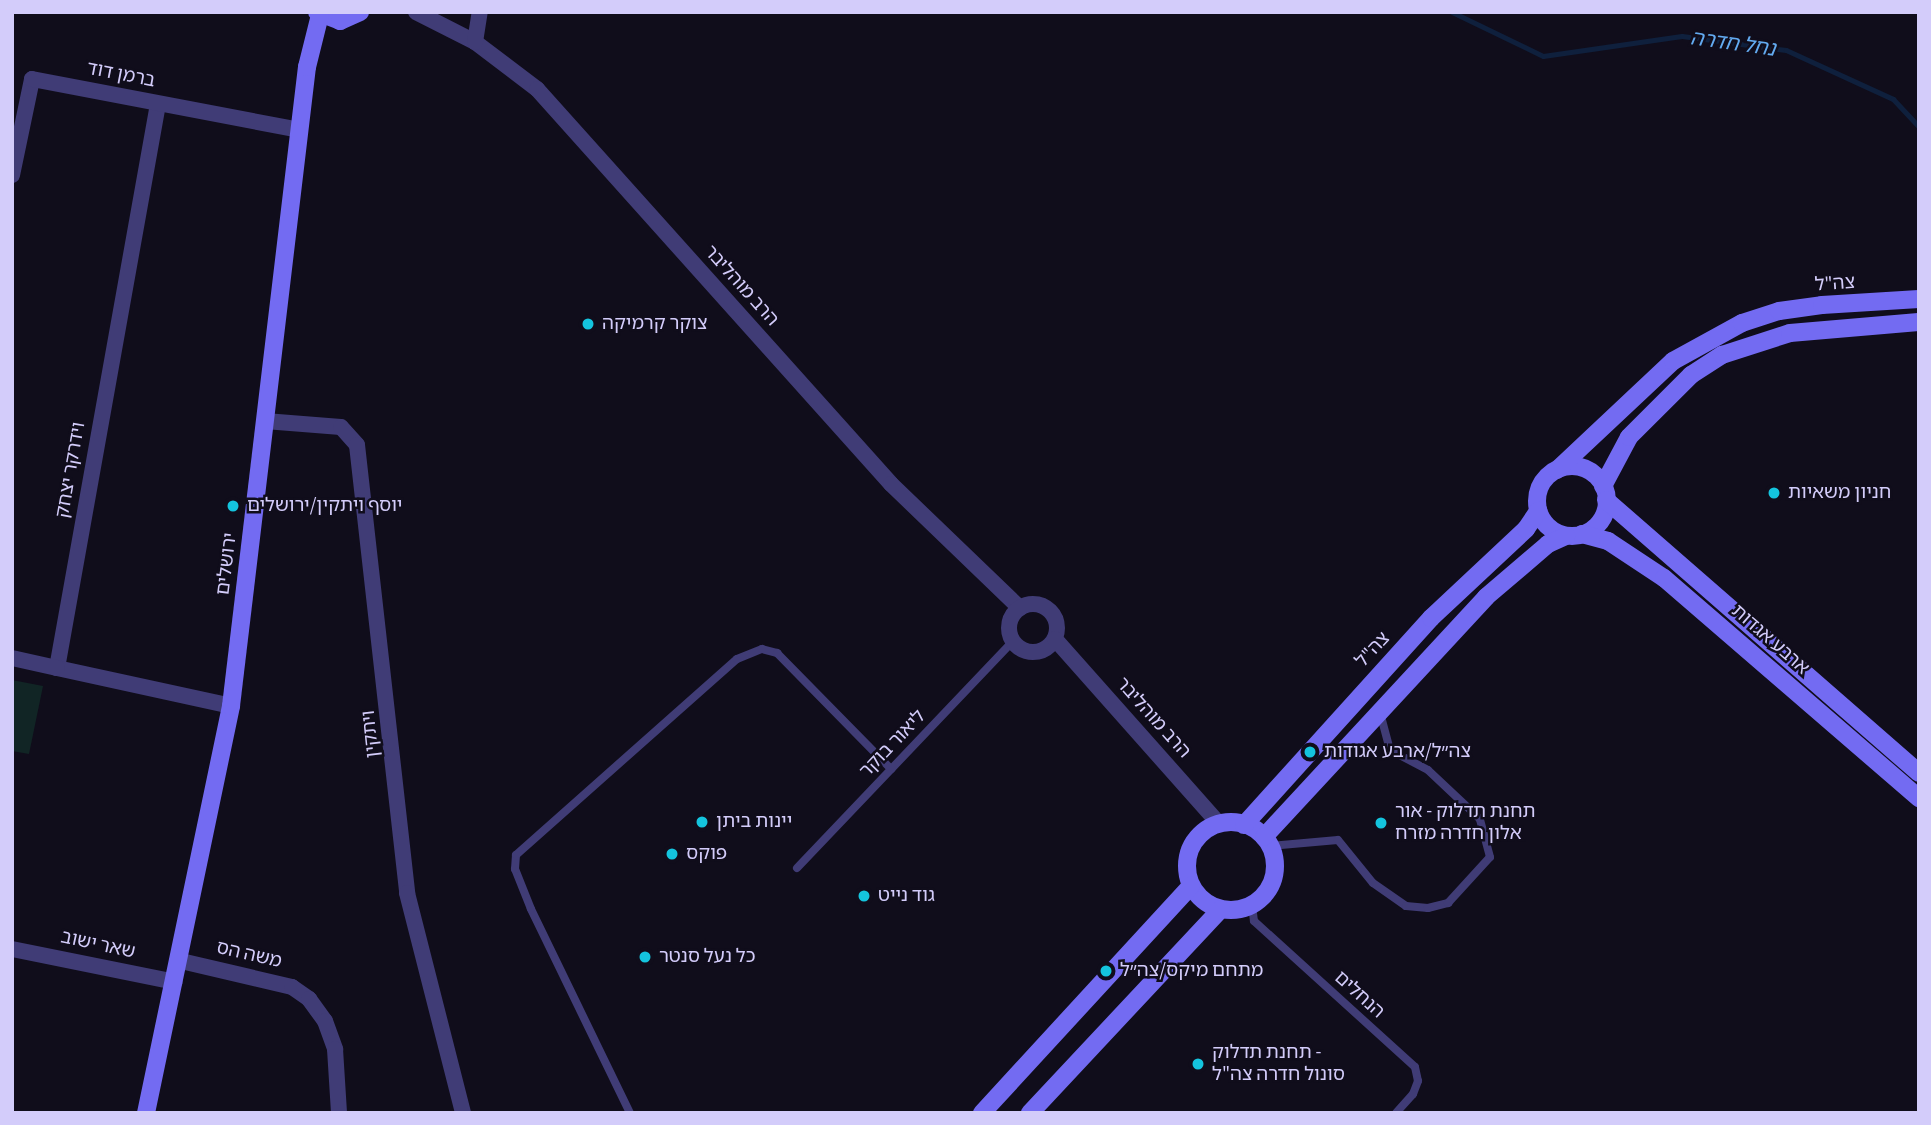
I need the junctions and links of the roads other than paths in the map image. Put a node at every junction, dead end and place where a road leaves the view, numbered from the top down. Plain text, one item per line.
1 (360, 12) edge
2 (416, 12) edge
3 (480, 12) edge
4 (319, 14) edge
5 (475, 42) junction
6 (158, 104) junction
7 (299, 130) junction
8 (12, 175) edge
9 (1919, 299) edge
10 (1919, 323) edge
11 (265, 421) junction
12 (1557, 470) junction
13 (1605, 493) junction
14 (1538, 511) junction
15 (1574, 535) junction
16 (1020, 608) junction
17 (1055, 639) junction
18 (1013, 641) junction
19 (12, 658) edge
20 (57, 668) junction
21 (231, 706) junction
22 (1380, 711) junction
23 (891, 769) junction
24 (1919, 773) edge
25 (1919, 798) edge
26 (1219, 824) junction
27 (1244, 825) junction
28 (1267, 841) junction
29 (797, 868) dead end
30 (1191, 887) junction
31 (1252, 905) junction
32 (1221, 909) junction
33 (12, 949) edge
34 (181, 961) junction
35 (175, 982) junction
36 (146, 1113) edge
37 (339, 1113) edge
38 (463, 1113) edge
39 (631, 1113) edge
40 (982, 1113) edge
41 (1030, 1113) edge
42 (1396, 1113) edge

1 - 4 main road
2 - 5 street, הרב מוהליבר
3 - 5 street
4 - 7 main road, ירושלים
5 - 16 street, הרב מוהליבר
6 - 7 street, ברמן דוד
6 - 8 street, ברמן דוד
6 - 20 street, וידרקר יצחק
7 - 11 main road, ירושלים
9 - 12 main road, צה"ל
10 - 13 main road
11 - 21 main road, ירושלים
11 - 38 street, ויתקין
12 - 13 main road
12 - 14 main road
13 - 15 main road
13 - 24 main road, ארבע אגדות
14 - 15 main road
14 - 27 main road, צה"ל
15 - 22 main road
15 - 25 main road, ארבע אגדות
16 - 17 street
16 - 18 street
17 - 18 street
17 - 26 street, הרב מוהליבר
18 - 23 lane, ליאור בוקר
19 - 20 street
20 - 21 street
21 - 34 main road, ירושלים
22 - 28 main road
22 - 28 lane
23 - 29 lane, ליאור בוקר
23 - 39 lane
26 - 27 main road
26 - 30 main road
27 - 28 main road
28 - 31 main road
30 - 32 main road
30 - 40 main road
31 - 32 main road
31 - 42 lane, הנחלים
32 - 41 main road
33 - 35 street, שאר ישוב
34 - 35 main road, ירושלים
34 - 37 street, משה הס
35 - 36 main road, ירושלים

